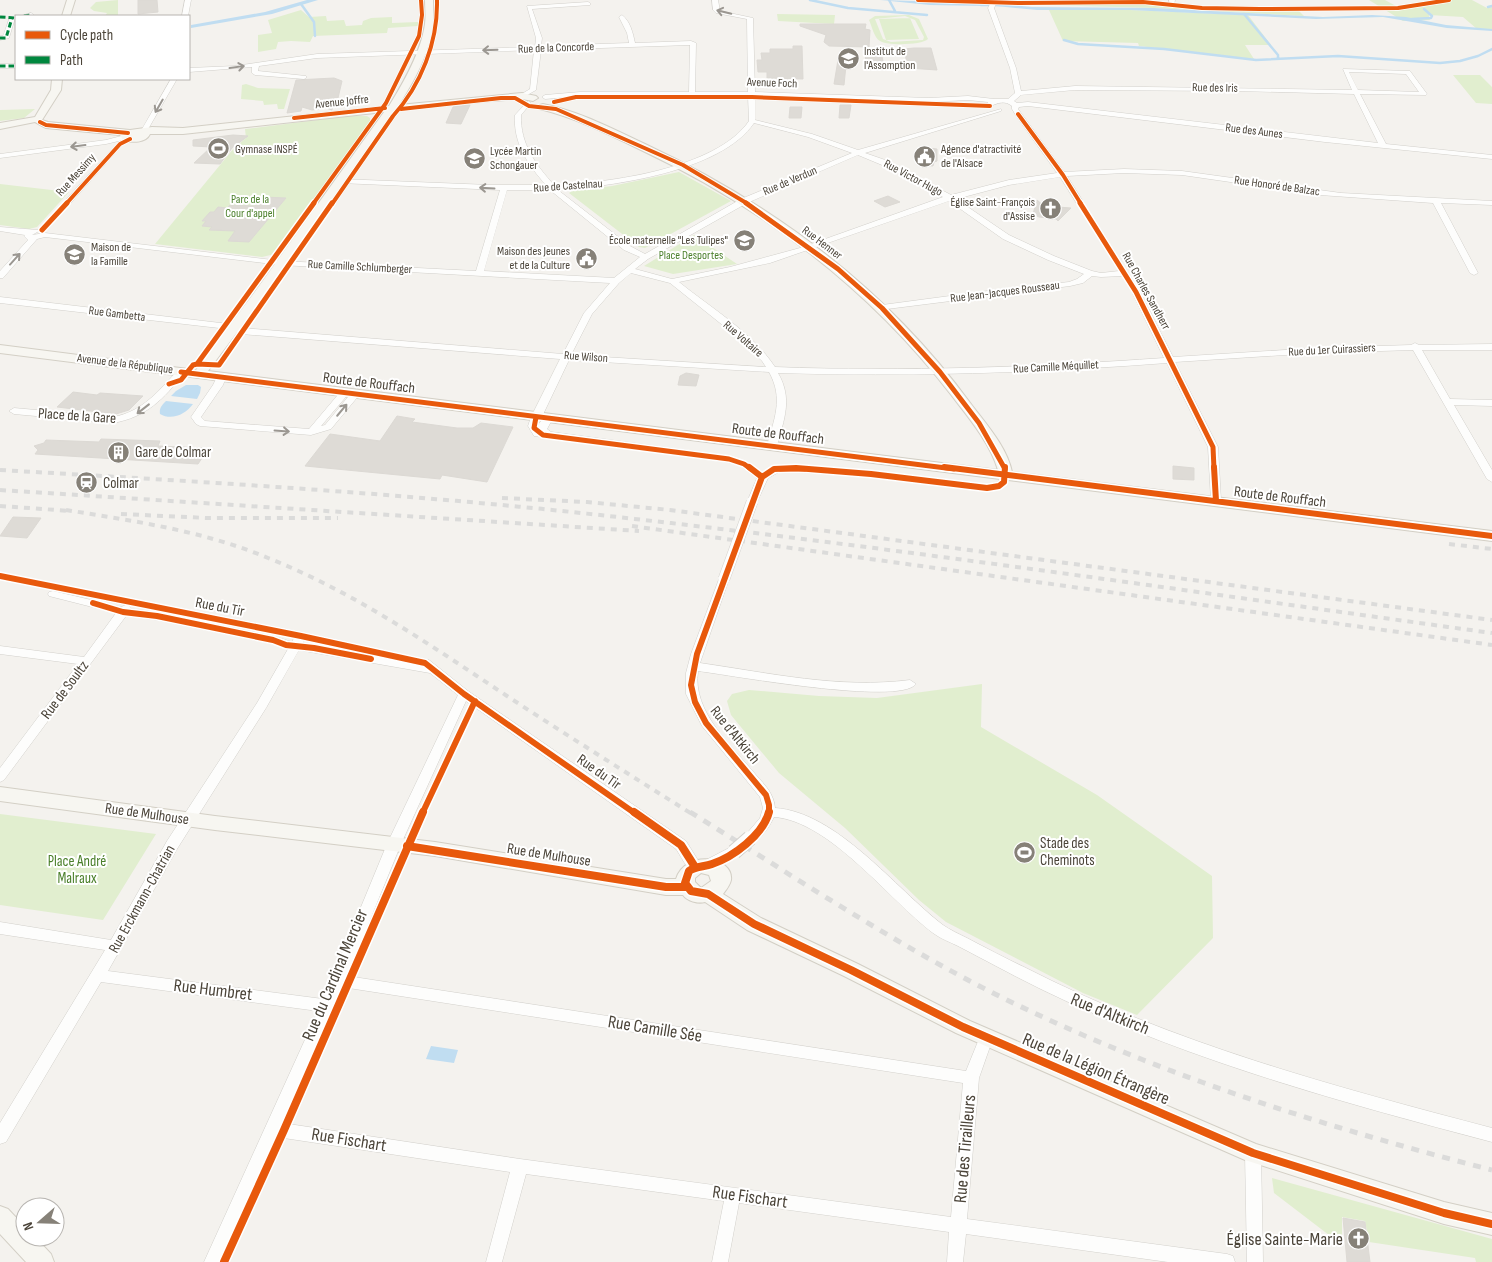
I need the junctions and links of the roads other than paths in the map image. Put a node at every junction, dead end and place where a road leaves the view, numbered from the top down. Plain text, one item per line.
1 (71, 0) edge
2 (78, 0) edge
3 (188, 0) edge
4 (429, 0) edge
5 (715, 0) edge
6 (993, 3) edge
7 (588, 4) dead end
8 (66, 15) edge
9 (185, 15) edge
10 (0, 17) edge
11 (622, 17) dead end
12 (14, 18) edge
13 (0, 25) edge
14 (9, 25) junction
15 (6, 39) edge
16 (632, 45) junction
17 (539, 48) junction
18 (421, 52) junction
19 (256, 64) junction
20 (0, 66) edge
21 (15, 66) edge
22 (190, 70) edge
23 (304, 77) dead end
24 (57, 80) edge
25 (173, 80) edge
26 (1356, 92) junction
27 (1019, 93) junction
28 (692, 94) junction
29 (753, 94) junction
30 (1009, 101) junction
31 (536, 102) junction
32 (992, 107) junction
33 (393, 108) junction
34 (1014, 110) junction
35 (752, 120) junction
36 (39, 121) junction
37 (0, 126) edge
38 (142, 134) junction
39 (128, 136) junction
40 (1383, 146) junction
41 (860, 152) junction
42 (0, 156) edge
43 (1492, 157) edge
44 (683, 165) junction
45 (1063, 175) junction
46 (340, 181) junction
47 (504, 188) junction
48 (553, 189) junction
49 (950, 198) junction
50 (744, 201) junction
51 (1436, 201) junction
52 (1492, 203) edge
53 (0, 229) edge
54 (44, 233) junction
55 (32, 236) junction
56 (810, 248) junction
57 (645, 257) junction
58 (281, 263) junction
59 (629, 270) junction
60 (1474, 272) dead end
61 (1090, 273) junction
62 (1125, 273) junction
63 (480, 274) junction
64 (0, 276) edge
65 (616, 281) junction
66 (672, 281) junction
67 (0, 300) edge
68 (882, 308) junction
69 (234, 329) junction
70 (1415, 346) junction
71 (1492, 347) edge
72 (0, 349) edge
73 (0, 353) edge
74 (565, 356) junction
75 (1171, 361) junction
76 (772, 370) junction
77 (940, 372) junction
78 (180, 374) junction
79 (199, 374) junction
80 (221, 377) junction
81 (350, 393) junction
82 (1448, 402) junction
83 (1492, 403) edge
84 (14, 412) dead end
85 (540, 424) junction
86 (772, 446) junction
87 (762, 476) junction
88 (1006, 476) junction
89 (1492, 479) edge
90 (1216, 502) junction
91 (1492, 536) edge
92 (0, 576) edge
93 (0, 583) edge
94 (130, 602) junction
95 (123, 612) junction
96 (298, 642) junction
97 (0, 650) edge
98 (87, 661) junction
99 (694, 666) junction
100 (910, 684) dead end
101 (464, 694) junction
102 (0, 777) edge
103 (0, 794) edge
104 (770, 812) junction
105 (188, 819) junction
106 (394, 844) junction
107 (703, 879) junction
108 (0, 928) edge
109 (116, 946) junction
110 (98, 976) junction
111 (339, 981) junction
112 (328, 1006) junction
113 (986, 1038) junction
114 (972, 1078) junction
115 (272, 1129) junction
116 (1492, 1135) edge
117 (0, 1137) edge
118 (1253, 1153) junction
119 (520, 1166) junction
120 (733, 1194) junction
121 (0, 1217) edge
122 (1492, 1224) edge
123 (958, 1226) junction
124 (42, 1262) edge
125 (212, 1262) edge
126 (494, 1262) edge
127 (720, 1262) edge
128 (955, 1262) edge
129 (1227, 1262) edge
130 (1255, 1262) edge

1 - 2 street
1 - 8 street
3 - 9 street
4 - 18 street
29 -> 5 street
6 - 27 street
7 - 17 street
10 - 12 street
11 - 16 street
12 - 14 street
13 - 14 street
14 - 15 street
16 - 17 street, Rue de la Concorde
16 - 28 street, Rue de la Concorde
17 -> 18 street, Rue de la Concorde
17 - 31 street
18 - 19 street, Rue de la Concorde
18 - 33 street
22 -> 19 street, Rue de la Concorde
19 - 23 street
20 - 21 street
24 - 36 street
25 -> 38 street
26 - 26 street, Rue des Iris
26 - 27 street, Rue des Iris
26 - 40 street
27 - 30 street
28 - 29 street, Avenue Foch
28 - 31 street, Avenue Foch
29 - 32 street, Avenue Foch
29 - 35 street
30 - 32 street
30 - 34 street
31 - 33 street, Avenue Foch
31 - 44 street, Rue Henner
31 - 48 street
32 - 34 street, Rue des Aunes
32 - 41 street, Rue de Verdun
33 - 38 street, Avenue Joffre
33 - 46 street
34 - 40 street, Rue des Aunes
34 - 45 street, Rue Charles Sandherr
35 - 41 street, Rue Victor Hugo
35 - 44 street, Rue de Castelnau
36 - 37 street
36 - 39 street
38 - 39 street, Avenue Joffre
39 -> 42 street
39 - 54 street, Rue Messimy
40 - 43 street, Rue des Aunes
41 - 49 street, Rue Victor Hugo
41 - 50 street, Rue de Verdun
44 - 48 street, Rue de Castelnau
44 - 50 street, Rue Henner
45 - 49 street, Rue Honoré de Balzac
45 - 51 street, Rue Honoré de Balzac
45 - 62 street, Rue Charles Sandherr
47 -> 46 street, Rue de Castelnau
46 - 58 street
47 - 48 street, Rue de Castelnau
47 - 63 street
48 - 57 street
49 - 56 street, Rue Honoré de Balzac
49 - 61 street, Rue Victor Hugo
50 - 56 street, Rue Henner
50 - 57 street, Rue de Verdun
51 - 52 street, Rue Honoré de Balzac
51 - 60 street
53 - 55 street
54 - 55 street
54 - 58 street, Rue Camille Schlumberger
64 -> 55 street
56 - 66 street
56 - 68 street, Rue Henner
57 - 59 street, Rue de Verdun
58 - 63 street, Rue Camille Schlumberger
58 - 69 street
59 - 65 street, Rue de Verdun
59 - 66 street
61 - 62 street, Rue Jean-Jacques Rousseau
61 - 68 street, Rue Jean-Jacques Rousseau
62 - 75 street, Rue Charles Sandherr
63 - 65 street, Rue Camille Schlumberger
65 - 74 street, Rue de Verdun
66 - 76 street, Rue Voltaire
67 - 69 street, Rue Gambetta
68 - 77 street, Rue Henner
69 - 74 street, Rue Wilson
69 - 79 street
70 - 71 street, Rue du 1er Cuirassiers
70 - 75 street, Rue du 1er Cuirassiers
70 - 82 street
72 - 78 street, Avenue de la République
73 - 78 street, Avenue de la République
74 - 76 street, Rue Wilson
74 - 85 street, Rue de Verdun
75 - 77 street, Rue Camille Méquillet
75 - 90 street, Rue Charles Sandherr
76 - 77 street, Rue Wilson
76 - 86 street, Rue Voltaire
77 - 88 street, Rue Henner
78 - 79 street, Avenue de la République
78 -> 84 street, Place de la Gare
79 - 80 street, Route de Rouffach
80 - 81 street, Route de Rouffach
80 -> 81 street
81 - 85 street, Route de Rouffach
82 - 83 street
82 - 89 street
85 - 86 street, Route de Rouffach
85 - 87 street, Route de Rouffach
86 - 88 street, Route de Rouffach
87 - 88 street, Route de Rouffach
87 - 99 street, Rue d'Altkirch, bridge
88 - 90 street, Route de Rouffach
90 - 91 street, Route de Rouffach
92 - 94 street, Rue du Tir
93 - 95 street, Rue du Tir
94 - 95 street, Rue de Soultz
94 - 96 street, Rue du Tir
95 - 96 street, Rue du Tir
95 - 98 street, Rue de Soultz
96 - 101 street, Rue du Tir
96 - 105 street, Rue Erckmann-Chatrian
97 - 98 street
98 - 102 street, Rue de Soultz
99 - 100 street
99 - 104 street, Rue d'Altkirch
101 - 106 street, Rue du Cardinal Mercier
101 - 107 street, Rue du Tir
103 - 105 street, Rue de Mulhouse
104 - 107 street, bridge
104 - 116 street, Rue d'Altkirch
105 - 106 street, Rue de Mulhouse
105 - 109 street, Rue Erckmann-Chatrian
106 - 107 street, Rue de Mulhouse
106 - 111 street, Rue du Cardinal Mercier
107 - 113 street, Rue de la Légion Étrangère
108 - 109 street
109 - 110 street, Rue Erckmann-Chatrian
110 - 112 street, Rue Humbret
110 - 117 street, Rue Erckmann-Chatrian
111 - 112 street, Rue du Cardinal Mercier
111 - 114 street, Rue Camille Sée
112 - 115 street, Rue du Cardinal Mercier
113 - 114 street, Rue des Tirailleurs
113 - 118 street, Rue de la Légion Étrangère
114 - 123 street, Rue des Tirailleurs
115 - 119 street, Rue Fischart
115 - 125 street, Rue du Cardinal Mercier
118 - 122 street, Rue de la Légion Étrangère
118 - 130 street
119 - 120 street, Rue Fischart
119 - 126 street
120 - 123 street, Rue Fischart
120 - 127 street
121 - 124 street
123 - 128 street, Rue des Tirailleurs
123 - 129 street, Rue Fischart

